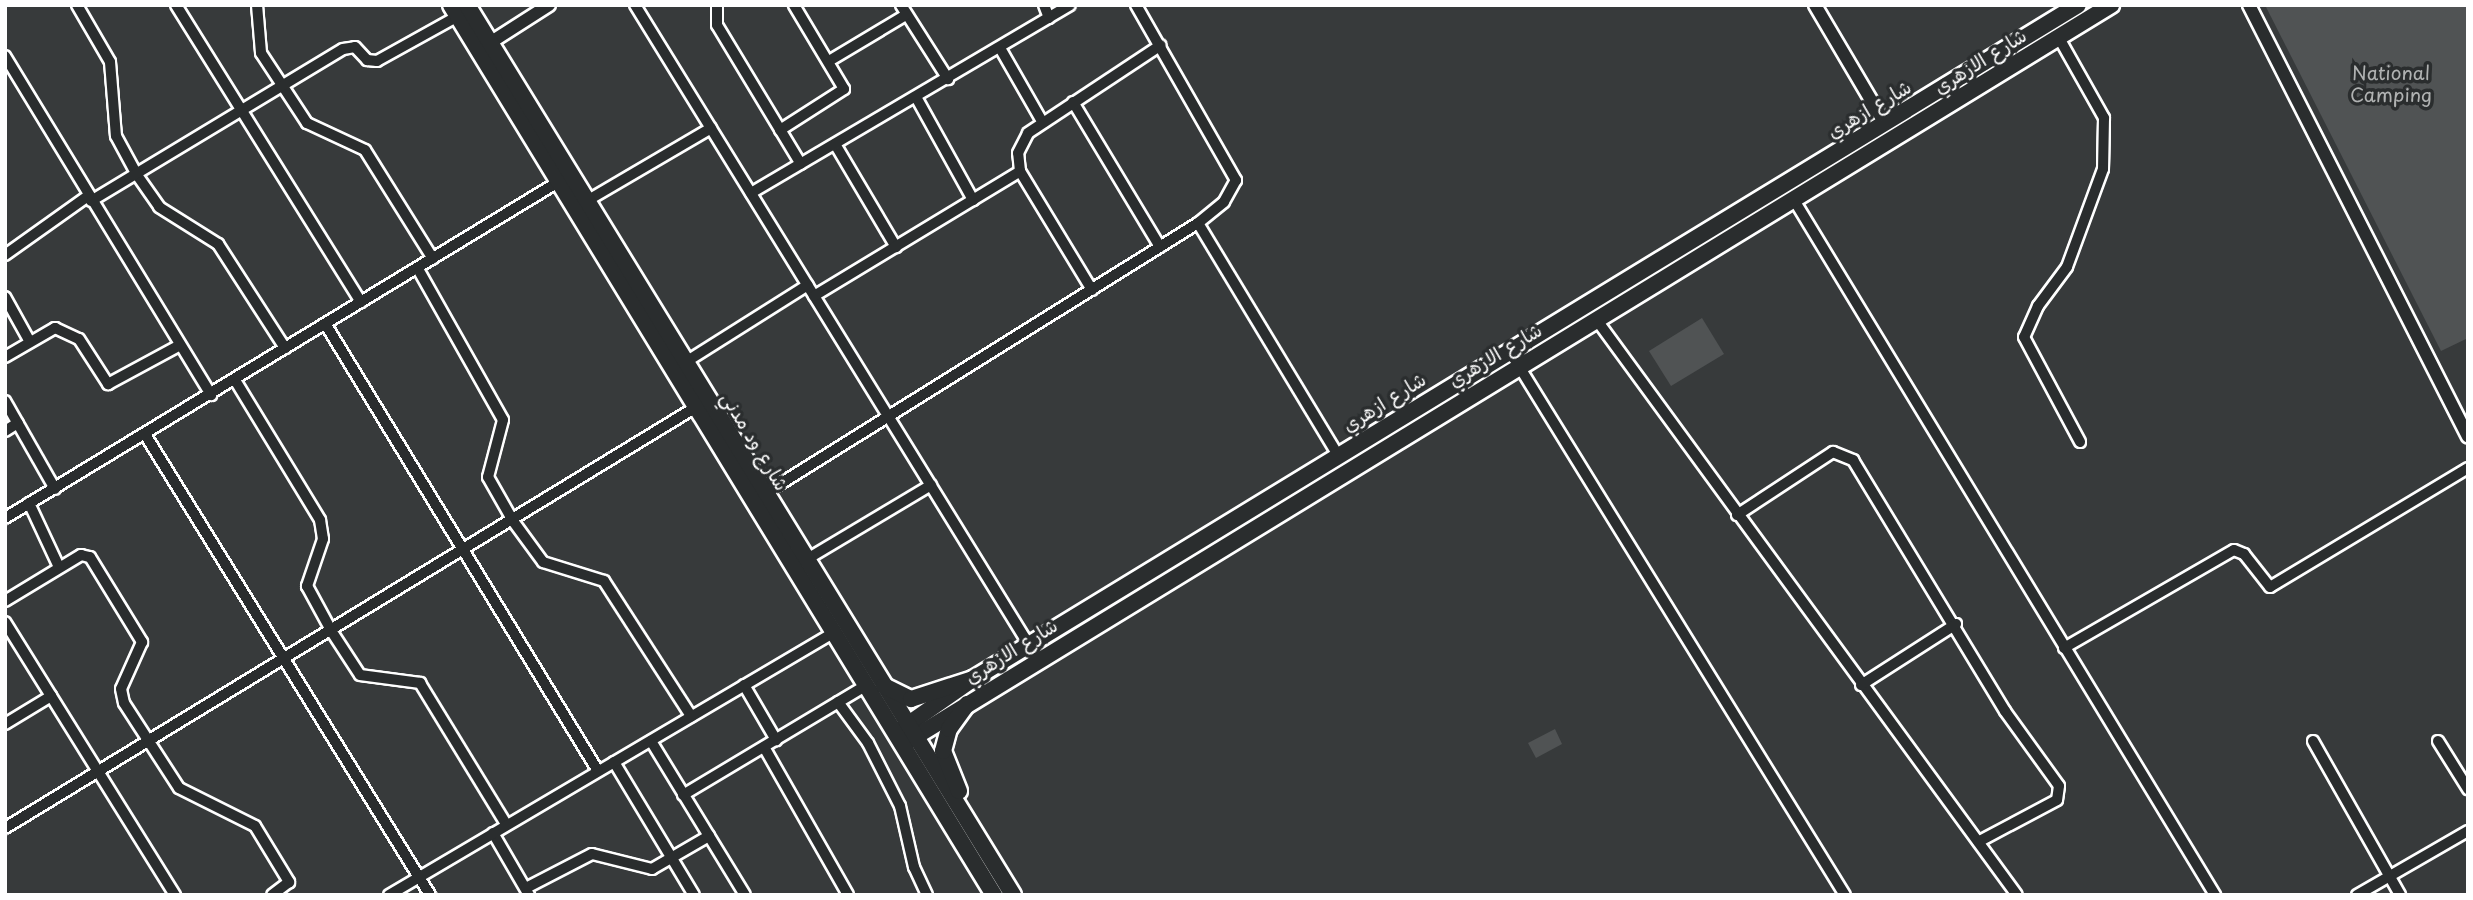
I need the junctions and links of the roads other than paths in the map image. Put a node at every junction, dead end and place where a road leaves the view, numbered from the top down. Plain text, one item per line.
1 (77, 5) edge
2 (176, 5) edge
3 (257, 5) edge
4 (549, 5) edge
5 (635, 5) edge
6 (717, 5) edge
7 (794, 5) edge
8 (1044, 5) edge
9 (1070, 5) edge
10 (1136, 5) edge
11 (1815, 5) edge
12 (2078, 5) edge
13 (2111, 5) edge
14 (2249, 5) edge
15 (459, 9) edge
16 (904, 10) edge
17 (1048, 18) junction
18 (2059, 38) junction
19 (1161, 45) junction
20 (484, 46) junction
21 (1000, 48) junction
22 (5, 56) edge
23 (829, 61) junction
24 (947, 79) junction
25 (282, 84) junction
26 (916, 97) junction
27 (1073, 102) junction
28 (241, 110) junction
29 (1043, 123) junction
30 (1885, 124) junction
31 (711, 128) junction
32 (780, 130) junction
33 (835, 144) junction
34 (801, 164) junction
35 (1020, 171) junction
36 (137, 175) junction
37 (558, 182) junction
38 (751, 193) junction
39 (90, 198) junction
40 (973, 200) junction
41 (1794, 200) junction
42 (585, 202) junction
43 (1198, 223) junction
44 (896, 247) junction
45 (1160, 247) junction
46 (5, 255) edge
47 (433, 259) junction
48 (418, 269) junction
49 (808, 285) junction
50 (1092, 290) junction
51 (814, 296) junction
52 (5, 297) edge
53 (361, 302) junction
54 (1596, 318) junction
55 (326, 325) junction
56 (30, 342) junction
57 (180, 345) junction
58 (285, 348) junction
59 (1509, 350) junction
60 (5, 357) edge
61 (684, 363) junction
62 (1519, 365) junction
63 (235, 380) junction
64 (211, 395) junction
65 (5, 401) edge
66 (696, 407) junction
67 (890, 418) junction
68 (18, 423) junction
69 (5, 431) edge
70 (146, 436) junction
71 (2468, 437) edge
72 (2080, 442) dead end
73 (1338, 455) junction
74 (2468, 468) edge
75 (931, 485) junction
76 (55, 489) junction
77 (763, 494) junction
78 (29, 503) junction
79 (1737, 515) junction
80 (5, 518) edge
81 (513, 521) junction
82 (467, 550) junction
83 (804, 561) junction
84 (59, 567) junction
85 (5, 601) edge
86 (1089, 618) junction
87 (5, 622) edge
88 (1956, 624) junction
89 (332, 632) junction
90 (833, 633) junction
91 (1029, 645) junction
92 (2064, 648) junction
93 (282, 662) junction
94 (973, 679) junction
95 (871, 683) junction
96 (744, 685) junction
97 (1861, 685) junction
98 (51, 696) junction
99 (838, 702) junction
100 (967, 704) junction
101 (691, 716) junction
102 (5, 724) edge
103 (905, 734) junction
104 (776, 740) junction
105 (651, 741) junction
106 (2313, 741) dead end
107 (2438, 741) dead end
108 (148, 742) junction
109 (764, 747) junction
110 (614, 762) junction
111 (598, 771) junction
112 (98, 772) junction
113 (2468, 789) edge
114 (683, 795) junction
115 (506, 824) junction
116 (5, 828) edge
117 (2468, 831) edge
118 (493, 833) junction
119 (709, 836) junction
120 (1978, 842) junction
121 (673, 860) junction
122 (418, 877) junction
123 (2390, 877) junction
124 (527, 892) edge
125 (174, 895) edge
126 (272, 895) edge
127 (389, 895) edge
128 (430, 895) edge
129 (694, 895) edge
130 (745, 895) edge
131 (848, 895) edge
132 (926, 895) edge
133 (994, 895) edge
134 (1013, 895) edge
135 (1022, 895) edge
136 (1845, 895) edge
137 (2017, 895) edge
138 (2215, 895) edge
139 (2357, 895) edge
140 (2400, 895) edge

1 - 36 street
2 - 28 street
3 - 25 street
4 - 20 street
5 - 31 street
6 - 32 street
7 - 23 street
8 - 17 street
9 - 17 street
10 - 19 street
11 - 30 street
12 - 30 main road, شارع ازهري
13 - 18 main road, شارع الازهري
14 - 71 street
15 - 20 main road, شارع ود مدني
15 - 25 street
16 - 23 street
16 - 24 street
17 - 21 street
18 - 41 main road, شارع الازهري
18 - 72 street
19 - 27 street
19 - 43 street
20 - 37 main road, شارع ود مدني
20 - 42 main road, شارع ود مدني
21 - 24 street
21 - 29 street
22 - 39 street
23 - 32 street
24 - 26 street
25 - 28 street
25 - 47 street
26 - 33 street
26 - 40 street
27 - 29 street
27 - 45 street
28 - 36 street
28 - 53 street
29 - 35 street
30 - 59 main road, شارع ازهري
31 - 38 street
31 - 42 street
32 - 34 street
33 - 34 street
33 - 44 street
34 - 38 street
35 - 40 street
35 - 50 street
36 - 39 street
36 - 58 street
37 - 47 street
37 - 66 main road, شارع ود مدني
38 - 49 street
39 - 46 street
39 - 57 street
40 - 44 street
41 - 54 main road, شارع الازهري
41 - 92 street
42 - 61 main road, شارع ود مدني
43 - 45 street
43 - 73 street
44 - 51 street
45 - 50 street
47 - 48 street
48 - 53 street
48 - 81 street
49 - 51 street
49 - 61 street
50 - 67 street
51 - 67 street
52 - 56 street
53 - 55 street
54 - 62 main road, شارع الازهري
54 - 79 street
55 - 58 street
55 - 82 street
56 - 57 street
56 - 60 street
57 - 64 street
58 - 63 street
59 - 62 street
59 - 73 main road, شارع ازهري
61 - 77 main road, شارع ود مدني
62 - 86 main road, شارع الازهري
62 - 136 street
63 - 64 street
63 - 89 street
64 - 70 street
65 - 68 street
66 - 81 street
66 - 90 main road, شارع ود مدني
67 - 75 street
67 - 77 street
68 - 69 street
68 - 76 street
70 - 76 street
70 - 93 street
73 - 86 main road, شارع ازهري
74 - 92 street
75 - 83 street
75 - 91 street
76 - 78 street
77 - 83 main road, شارع ود مدني
78 - 80 street
78 - 84 street
79 - 88 street
79 - 97 street
81 - 82 street
81 - 101 street
82 - 89 street
82 - 111 street
83 - 95 main road, شارع ود مدني
84 - 85 street
84 - 108 street
86 - 91 main road, شارع ازهري
86 - 100 main road, شارع الازهري
87 - 98 street
88 - 97 street
88 - 120 street
89 - 93 street
89 - 115 street
90 - 95 main road, شارع ود مدني
90 - 96 street
91 - 94 main road, شارع ازهري
92 - 138 street
93 - 108 street
93 - 122 street
94 - 95 main road
94 - 103 main road, شارع ازهري
95 - 99 street
95 - 103 main road, شارع ود مدني
96 - 101 street
96 - 104 street
97 - 120 street
98 - 102 street
98 - 112 street
99 - 104 street
99 - 132 street
100 - 103 main road, شارع الازهري
100 - 135 main road
101 - 105 street
103 - 133 main road, شارع ود مدني
103 - 134 main road, شارع ود مدني
104 - 109 street
105 - 110 street
105 - 114 street
106 - 123 street
107 - 113 street
108 - 112 street
108 - 126 street
109 - 114 street
109 - 131 street
110 - 111 street
110 - 121 street
111 - 115 street
112 - 116 street
112 - 125 street
114 - 119 street
115 - 118 street
117 - 123 street
118 - 122 street
118 - 124 street
119 - 121 street
119 - 130 street
120 - 137 street
121 - 124 street
121 - 129 street
122 - 127 street
122 - 128 street
123 - 139 street
123 - 140 street

